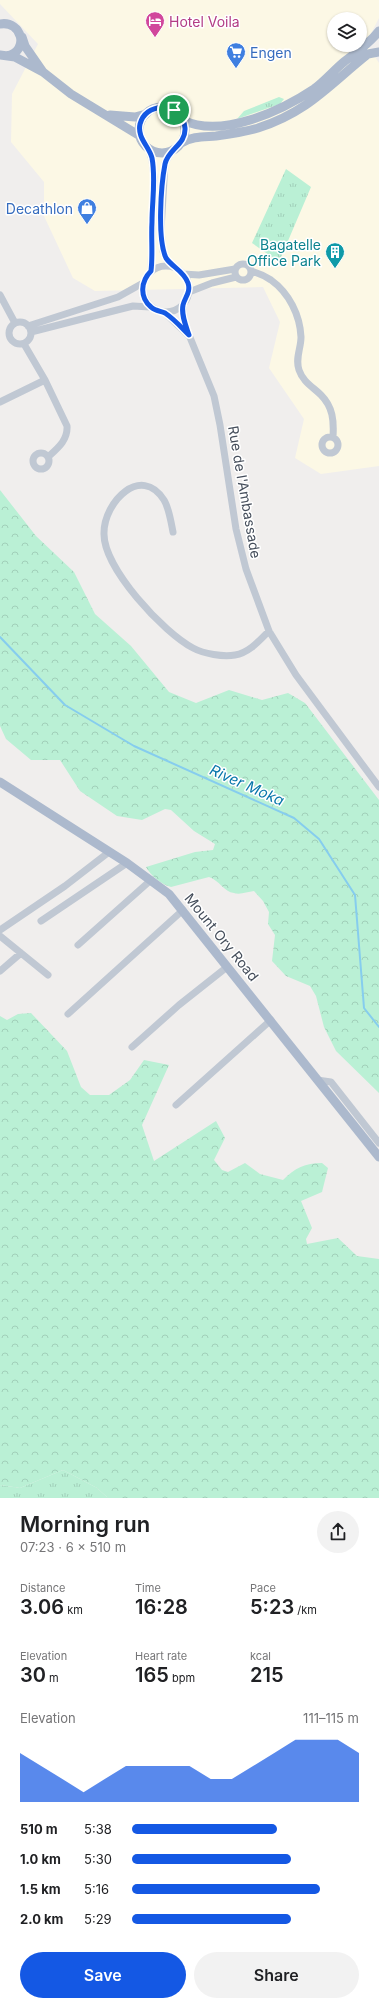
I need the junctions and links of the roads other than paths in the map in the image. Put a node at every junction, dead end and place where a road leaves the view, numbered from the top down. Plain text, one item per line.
1 (1, 23) edge
2 (379, 31) edge
3 (22, 37) junction
4 (379, 52) edge
5 (3, 55) edge
6 (43, 72) junction
7 (103, 113) junction
8 (146, 114) junction
9 (183, 120) junction
10 (140, 136) junction
11 (181, 143) junction
12 (148, 147) junction
13 (172, 150) junction
14 (151, 271) junction
15 (251, 271) junction
16 (180, 272) junction
17 (236, 273) junction
18 (143, 283) junction
19 (189, 292) junction
20 (0, 295) edge
21 (183, 305) junction
22 (150, 307) junction
23 (164, 312) junction
24 (15, 323) junction
25 (30, 329) junction
26 (189, 335) junction
27 (24, 344) junction
28 (45, 380) junction
29 (0, 402) edge
30 (333, 437) dead end
31 (48, 457) dead end
32 (173, 532) dead end
33 (269, 631) junction
34 (0, 782) edge
35 (379, 787) edge
36 (109, 852) junction
37 (127, 863) junction
38 (151, 880) junction
39 (183, 910) junction
40 (41, 922) dead end
41 (0, 930) edge
42 (0, 936) edge
43 (78, 945) dead end
44 (21, 953) junction
45 (227, 967) junction
46 (0, 971) edge
47 (48, 975) dead end
48 (68, 1014) dead end
49 (271, 1020) junction
50 (132, 1047) dead end
51 (317, 1080) junction
52 (176, 1105) dead end
53 (379, 1143) edge
54 (379, 1157) edge

1 - 3 main road
2 - 9 main road
3 - 5 main road
3 - 6 main road
4 - 11 main road
5 - 6 main road
6 - 7 main road
7 - 8 main road
7 - 10 main road
8 - 9 main road
8 - 10 main road
9 - 11 main road
10 - 12 main road
11 - 13 main road
12 - 13 main road
12 - 14 street
13 - 16 street
14 - 16 street
14 - 18 street
15 - 17 street
15 - 17 street
15 - 30 street
16 - 17 street
16 - 19 street
17 - 19 street
18 - 22 street
18 - 25 street
19 - 21 street
20 - 24 street
21 - 23 street
21 - 26 street, Rue de l'Ambassade
22 - 23 street
22 - 25 street
23 - 26 street
24 - 25 street
24 - 27 street
25 - 27 street
26 - 33 street, Rue de l'Ambassade
27 - 28 street
28 - 29 street
28 - 31 street
32 - 33 street
33 - 35 street, Rue de l'Ambassade
34 - 36 main road, Mount Ory Road
36 - 37 main road, Mount Ory Road
36 - 41 street
37 - 38 main road, Mount Ory Road
37 - 40 street
38 - 39 main road, Mount Ory Road
38 - 43 street
39 - 45 main road, Mount Ory Road
39 - 48 street
42 - 44 street
44 - 46 street
44 - 47 street
45 - 49 main road, Mount Ory Road
45 - 50 street
49 - 51 main road, Mount Ory Road
49 - 52 street
51 - 53 street
51 - 54 main road, Mount Ory Road

